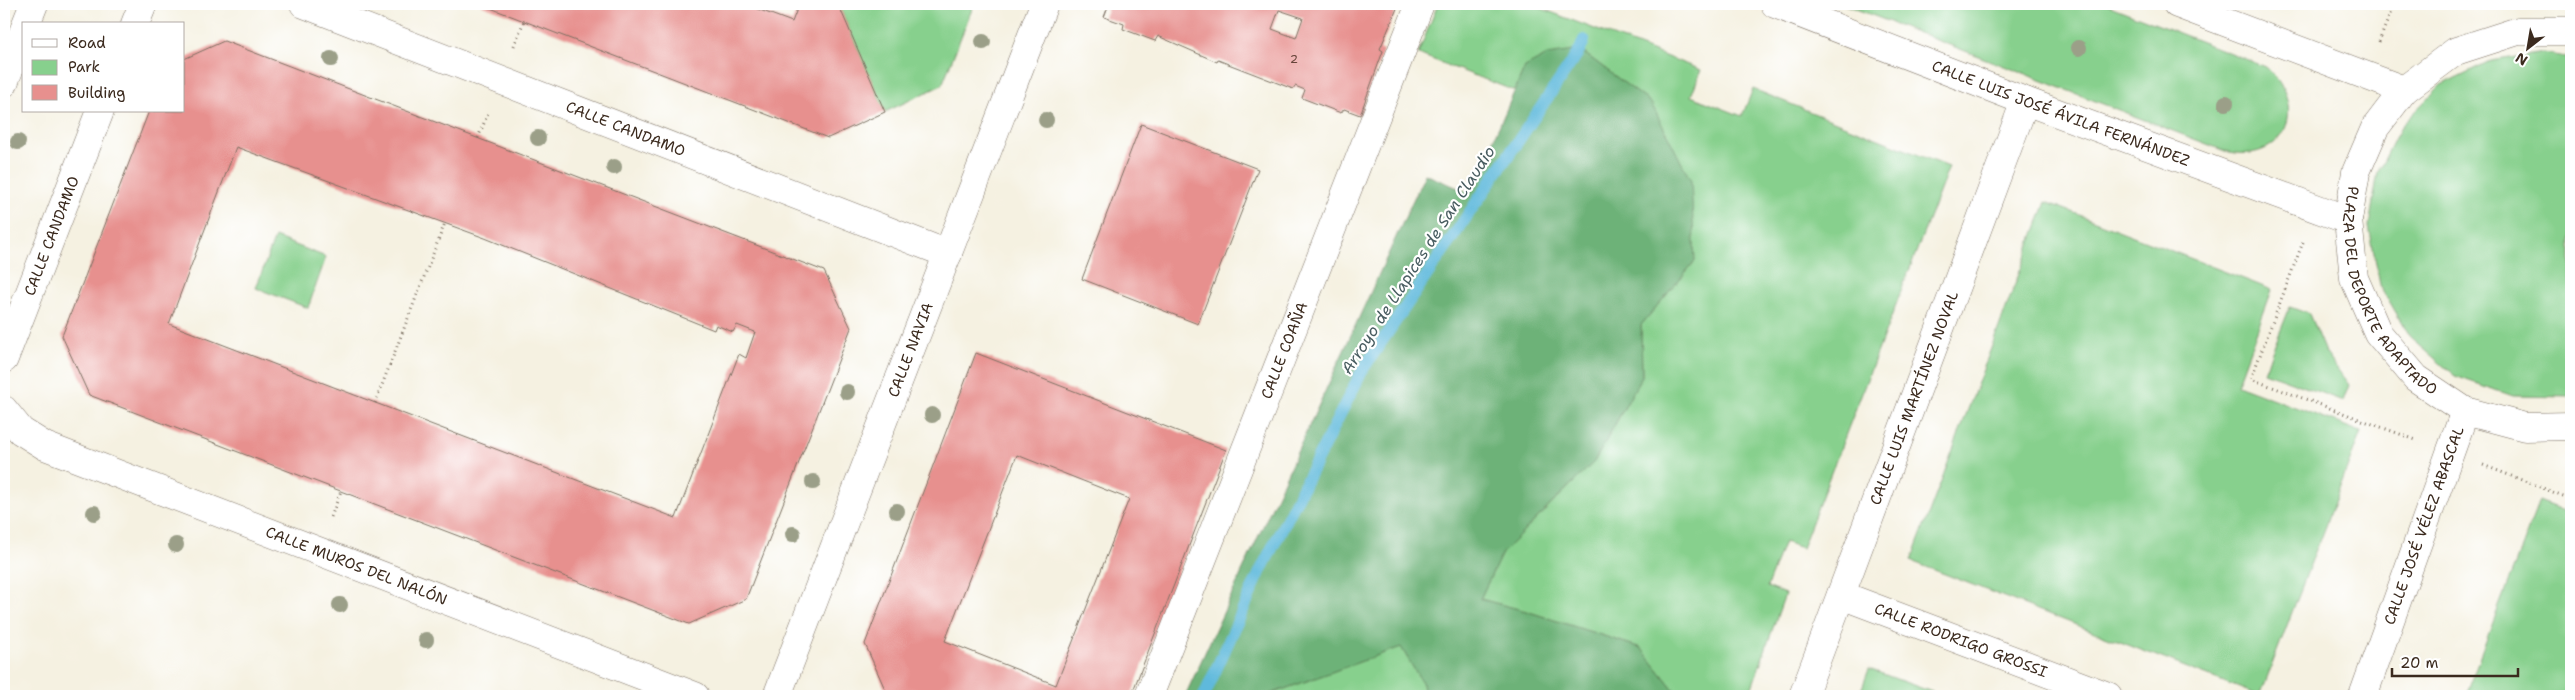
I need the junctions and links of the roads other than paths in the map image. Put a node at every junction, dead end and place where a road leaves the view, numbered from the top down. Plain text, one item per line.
1 (34, 4) edge
2 (143, 4) edge
3 (304, 4) edge
4 (1044, 4) edge
5 (1420, 4) edge
6 (1775, 4) edge
7 (2178, 4) edge
8 (27, 22) edge
9 (135, 22) edge
10 (2571, 31) edge
11 (22, 35) edge
12 (4, 82) edge
13 (2404, 90) junction
14 (2025, 101) junction
15 (100, 112) edge
16 (2348, 220) junction
17 (948, 254) junction
18 (4, 359) edge
19 (4, 410) edge
20 (2466, 410) junction
21 (2571, 426) edge
22 (12, 428) edge
23 (1841, 595) junction
24 (694, 696) edge
25 (777, 696) edge
26 (1149, 696) edge
27 (1803, 696) edge
28 (2108, 696) edge
29 (2363, 696) edge

1 - 8 street
2 - 9 street
3 - 17 street, CALLE CANDAMO
4 - 17 street, CALLE NAVIA
5 - 26 street, CALLE COAÑA
6 - 14 street, CALLE LUIS JOSÉ ÁVILA FERNÁNDEZ
7 - 13 street
10 - 13 street, PLAZA DEL DEPORTE ADAPTADO
11 - 12 street
13 - 16 street, PLAZA DEL DEPORTE ADAPTADO
14 - 16 street, CALLE LUIS JOSÉ ÁVILA FERNÁNDEZ
14 - 23 street, CALLE LUIS MARTÍNEZ NOVAL
15 - 18 street, CALLE CANDAMO
16 - 20 street, PLAZA DEL DEPORTE ADAPTADO
17 - 25 street, CALLE NAVIA
19 - 22 street
20 - 21 street, PLAZA DEL DEPORTE ADAPTADO
20 - 29 street, CALLE JOSÉ VÉLEZ ABASCAL
22 - 24 street, CALLE MUROS DEL NALÓN
23 - 27 street, CALLE LUIS MARTÍNEZ NOVAL
23 - 28 street, CALLE RODRIGO GROSSI

